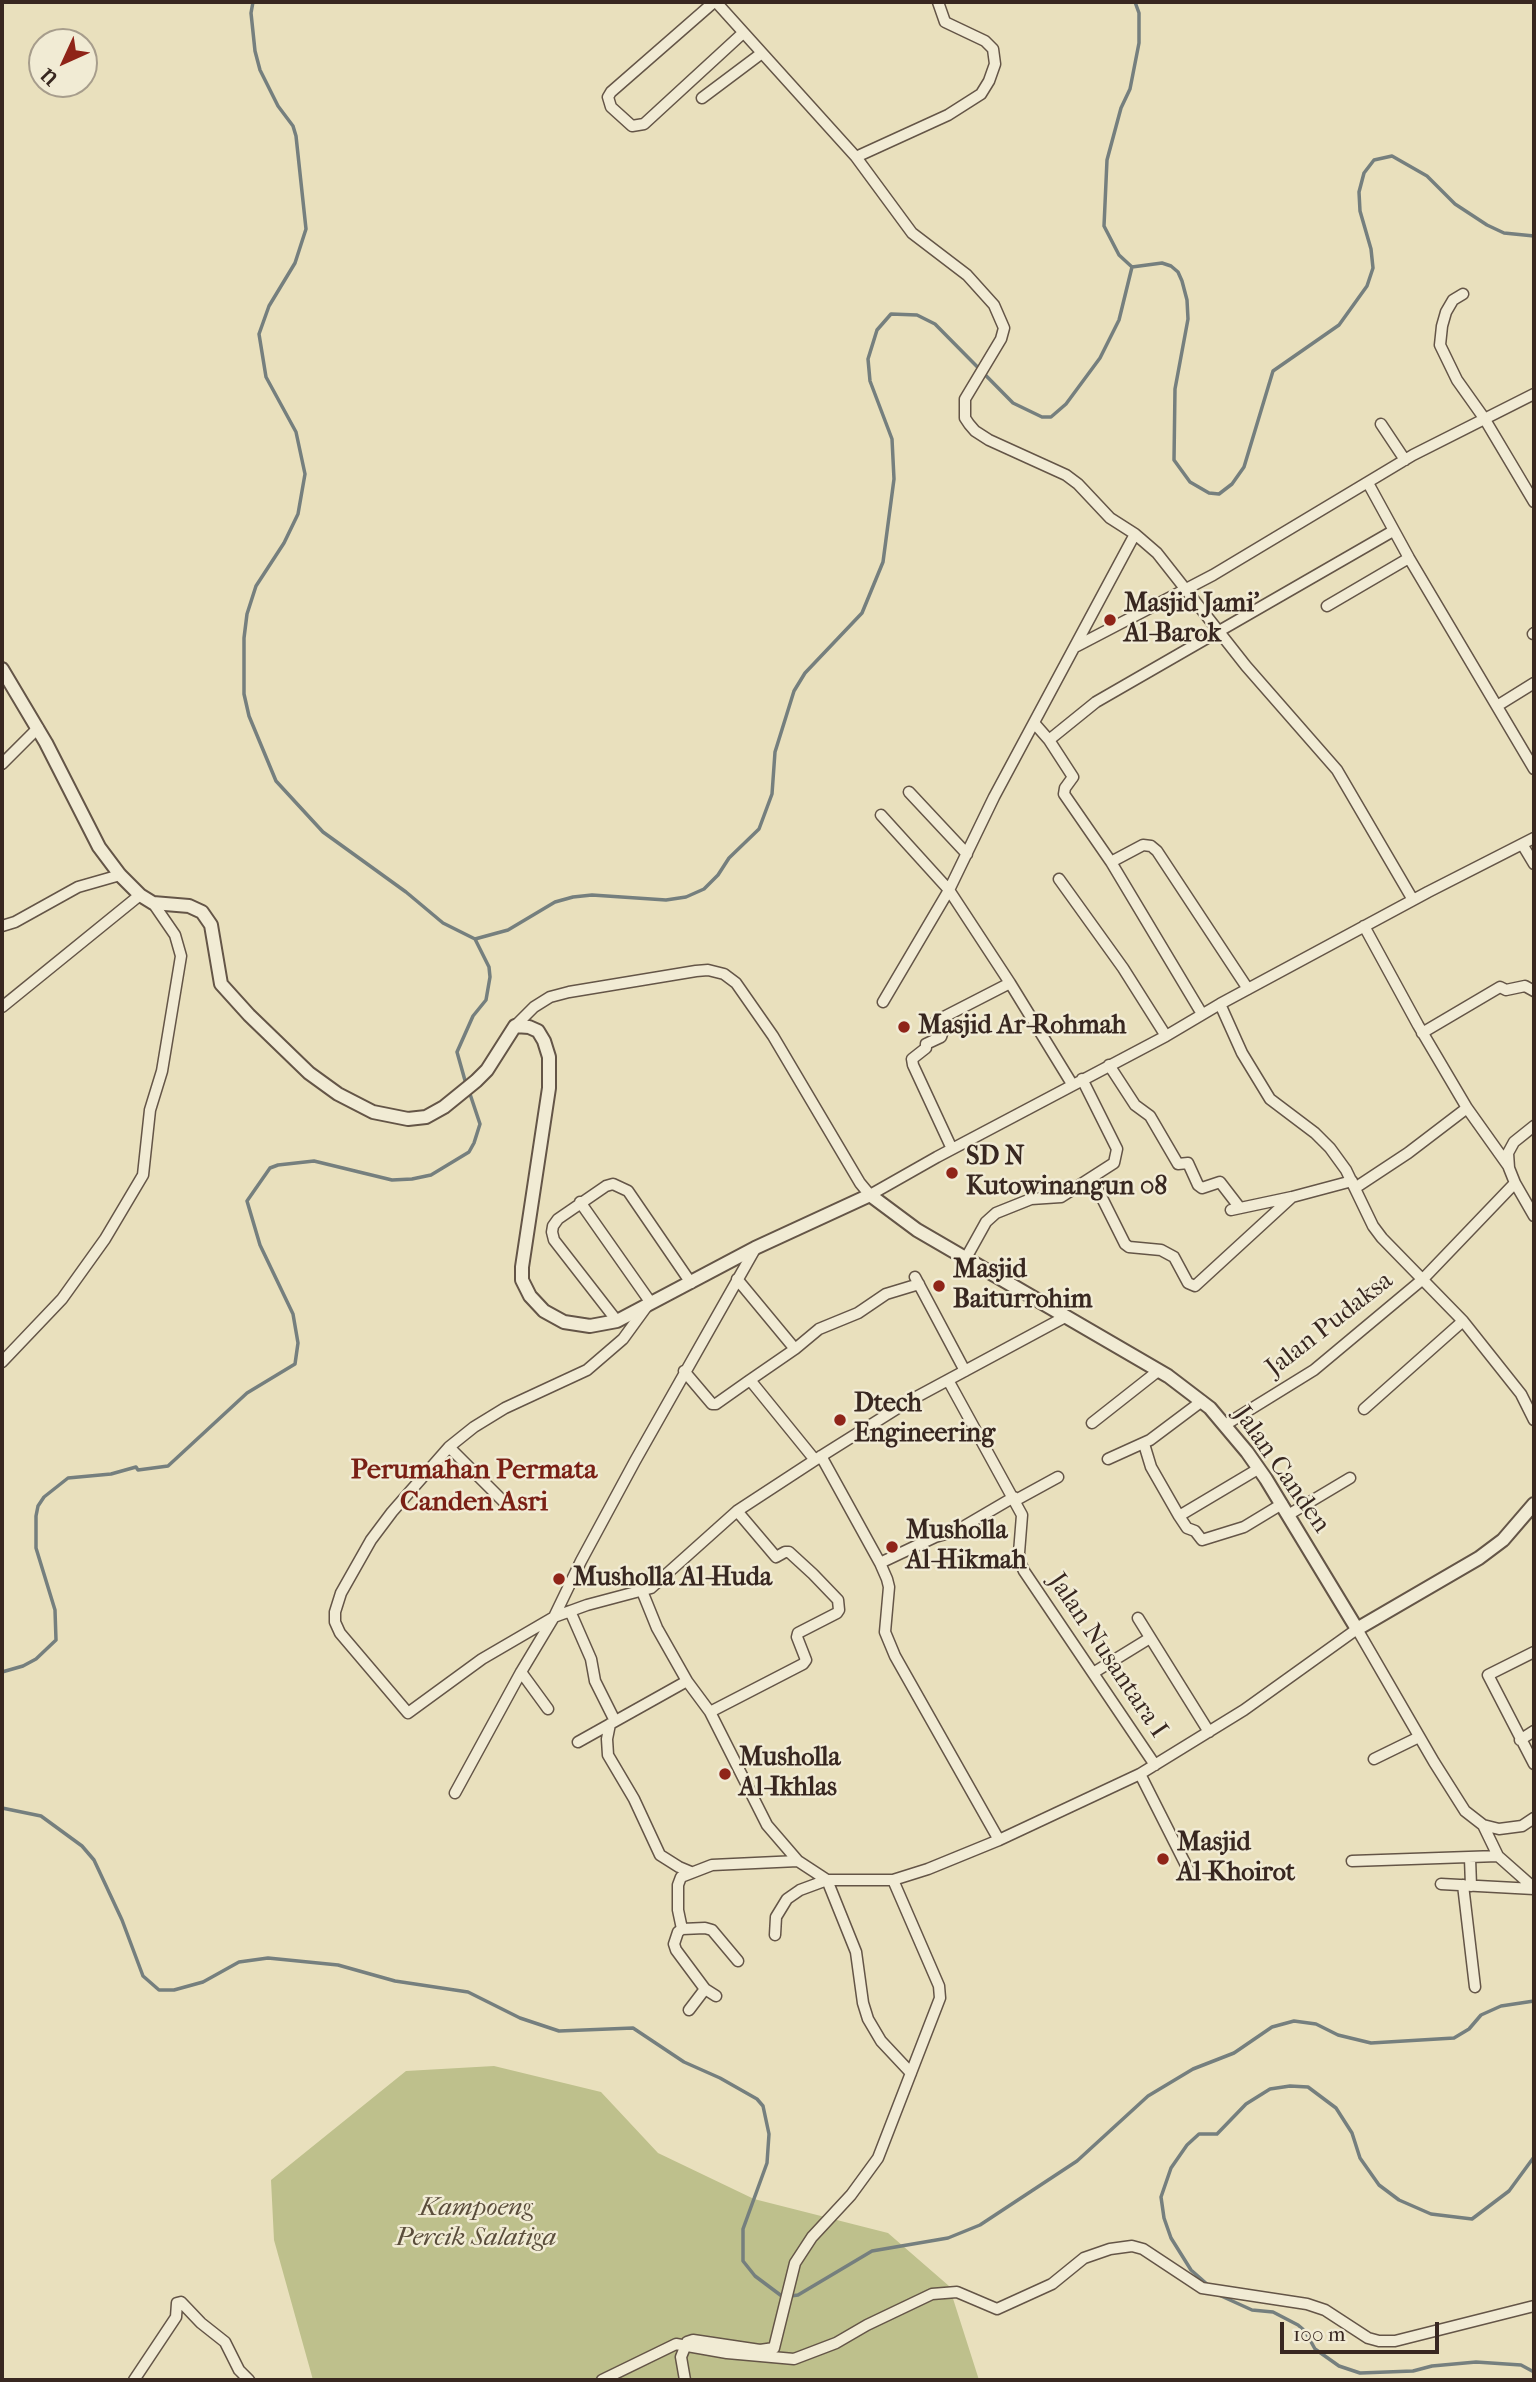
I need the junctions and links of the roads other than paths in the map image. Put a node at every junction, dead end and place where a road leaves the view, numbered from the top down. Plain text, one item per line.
1 (715, 2) edge
2 (938, 2) edge
3 (743, 33) junction
4 (762, 53) junction
5 (702, 97) dead end
6 (856, 157) junction
7 (1463, 294) dead end
8 (1534, 394) edge
9 (1484, 418) junction
10 (1381, 424) dead end
11 (1405, 460) junction
12 (1368, 483) junction
13 (1534, 502) edge
14 (1393, 531) junction
15 (1135, 534) junction
16 (1409, 558) junction
17 (1185, 589) junction
18 (1328, 606) dead end
19 (1219, 631) junction
20 (1076, 647) junction
21 (2, 669) edge
22 (1534, 683) edge
23 (1497, 706) junction
24 (1035, 724) junction
25 (38, 728) junction
26 (1049, 740) junction
27 (2, 764) edge
28 (1534, 769) edge
29 (909, 792) dead end
30 (881, 815) dead end
31 (1534, 838) edge
32 (1522, 844) junction
33 (967, 854) junction
34 (1111, 862) junction
35 (1534, 864) edge
36 (120, 875) junction
37 (1059, 879) dead end
38 (949, 890) junction
39 (140, 895) junction
40 (1413, 900) junction
41 (153, 903) junction
42 (2, 926) edge
43 (1364, 926) junction
44 (1010, 983) junction
45 (1248, 989) junction
46 (1534, 992) edge
47 (883, 1002) dead end
48 (1220, 1004) junction
49 (2, 1007) edge
50 (1202, 1014) junction
51 (515, 1026) junction
52 (1422, 1033) junction
53 (1166, 1036) junction
54 (1109, 1065) junction
55 (1077, 1082) junction
56 (1467, 1108) junction
57 (1534, 1126) edge
58 (952, 1149) junction
59 (1509, 1168) junction
60 (1092, 1178) junction
61 (1514, 1183) junction
62 (1353, 1185) junction
63 (870, 1195) junction
64 (1292, 1197) junction
65 (580, 1202) junction
66 (1534, 1216) edge
67 (755, 1248) junction
68 (966, 1258) junction
69 (737, 1279) junction
70 (1423, 1279) junction
71 (691, 1283) junction
72 (650, 1304) junction
73 (1065, 1317) junction
74 (617, 1321) junction
75 (1463, 1321) junction
76 (795, 1349) junction
77 (2, 1362) edge
78 (684, 1371) junction
79 (965, 1371) junction
80 (1158, 1371) junction
81 (750, 1380) junction
82 (948, 1380) junction
83 (1202, 1401) junction
84 (1364, 1409) dead end
85 (1534, 1420) edge
86 (1092, 1423) dead end
87 (1225, 1424) junction
88 (1144, 1444) junction
89 (449, 1447) junction
90 (818, 1458) junction
91 (1108, 1459) dead end
92 (1258, 1469) junction
93 (1058, 1477) dead end
94 (1350, 1478) dead end
95 (1015, 1498) junction
96 (1534, 1504) edge
97 (507, 1505) dead end
98 (1285, 1509) junction
99 (737, 1511) junction
100 (1179, 1516) junction
101 (880, 1563) junction
102 (642, 1591) junction
103 (570, 1611) junction
104 (554, 1618) junction
105 (1138, 1618) dead end
106 (1357, 1629) junction
107 (1150, 1638) junction
108 (1534, 1652) edge
109 (521, 1672) junction
110 (1093, 1673) junction
111 (687, 1681) junction
112 (548, 1709) dead end
113 (709, 1712) junction
114 (613, 1722) junction
115 (1534, 1731) edge
116 (1209, 1732) junction
117 (1419, 1737) junction
118 (1520, 1740) junction
119 (578, 1742) dead end
120 (1374, 1759) dead end
121 (1534, 1764) edge
122 (1155, 1765) junction
123 (1140, 1774) junction
124 (455, 1793) dead end
125 (1534, 1818) edge
126 (1483, 1825) junction
127 (999, 1840) junction
128 (1498, 1856) junction
129 (1469, 1858) junction
130 (798, 1861) junction
131 (1352, 1861) dead end
132 (691, 1872) junction
133 (1190, 1872) dead end
134 (827, 1880) junction
135 (893, 1880) junction
136 (1441, 1884) dead end
137 (1467, 1885) junction
138 (1534, 1888) edge
139 (682, 1929) junction
140 (775, 1935) dead end
141 (738, 1961) dead end
142 (1475, 1987) dead end
143 (705, 1989) junction
144 (716, 1996) dead end
145 (689, 2010) dead end
146 (911, 2073) junction
147 (1534, 2306) edge
148 (685, 2344) junction
149 (134, 2380) edge
150 (249, 2380) edge
151 (602, 2380) edge
152 (685, 2380) edge

1 - 3 street
1 - 3 street
2 - 6 street
3 - 4 street
4 - 5 street
4 - 6 street
6 - 15 street
7 - 9 street
8 - 9 street
9 - 11 street
9 - 13 street
10 - 11 street
11 - 12 street
12 - 14 street
12 - 17 street
14 - 16 street
14 - 19 street
15 - 17 street
15 - 20 street
16 - 18 street
16 - 23 street
17 - 19 street
17 - 20 street
19 - 26 street
19 - 40 street
20 - 24 street
21 - 25 street
22 - 23 street
23 - 28 street
24 - 26 street
24 - 33 street
25 - 27 street
25 - 36 street
26 - 34 street
29 - 33 street
30 - 38 street
31 - 32 street
32 - 35 street
32 - 40 street
33 - 38 street
34 - 45 street
34 - 50 street
36 - 39 street
36 - 42 street
37 - 53 street
38 - 44 street
38 - 47 street
39 - 41 street
39 - 49 street
40 - 43 street
41 - 51 street
41 - 77 street
43 - 45 street
43 - 52 street
44 - 55 street
44 - 58 street
45 - 48 street
46 - 52 street
48 - 50 street
48 - 62 street
50 - 53 street
51 - 63 street
51 - 74 street
52 - 56 street
53 - 54 street
54 - 55 street
54 - 64 street
55 - 58 street
55 - 60 street
56 - 59 street
56 - 62 street
57 - 59 street
58 - 63 street
59 - 61 street
60 - 64 street
60 - 68 street
61 - 66 street
61 - 70 street, Jalan Pudaksa
62 - 64 street
62 - 70 street
63 - 67 street
63 - 68 street, Jalan Canden
65 - 71 street
65 - 72 street
65 - 74 street
67 - 69 street
67 - 71 street
68 - 73 street, Jalan Canden
69 - 76 street
69 - 78 street
70 - 75 street
70 - 87 street, Jalan Pudaksa
71 - 72 street
72 - 74 street
72 - 89 street
73 - 79 street
73 - 80 street, Jalan Canden
75 - 84 street
75 - 85 street
76 - 79 street
76 - 81 street
78 - 81 street
78 - 104 street
79 - 82 street
80 - 83 street, Jalan Canden
80 - 86 street
81 - 90 street
82 - 90 street
82 - 95 street, Jalan Nusantara I
83 - 87 street, Jalan Canden
83 - 88 street
87 - 92 street, Jalan Canden
88 - 91 street
88 - 100 street
89 - 97 street
89 - 104 street
90 - 99 street
90 - 101 street
92 - 98 street, Jalan Canden
92 - 100 street
93 - 95 street
94 - 98 street
95 - 101 street
95 - 110 street, Jalan Nusantara I
96 - 106 street
98 - 100 street
98 - 106 street, Jalan Canden
99 - 102 street
99 - 113 street
101 - 127 street
102 - 103 street
102 - 111 street
103 - 104 street
103 - 114 street
104 - 109 street
105 - 107 street
106 - 116 street
106 - 117 street, Jalan Canden
107 - 110 street
107 - 116 street
108 - 118 street
109 - 112 street
109 - 124 street
110 - 122 street, Jalan Nusantara I
111 - 113 street
111 - 114 street
113 - 130 street
114 - 119 street
114 - 132 street
115 - 118 street
116 - 122 street
117 - 120 street
117 - 126 street, Jalan Canden
118 - 121 street
122 - 123 street
123 - 127 street
123 - 133 street
125 - 126 street
126 - 128 street
127 - 135 street
128 - 129 street
128 - 138 street
129 - 131 street
129 - 137 street
130 - 132 street
130 - 134 street
132 - 139 street
134 - 135 street
134 - 140 street
134 - 146 street
135 - 146 street
136 - 137 street
137 - 138 street
137 - 142 street
139 - 141 street
139 - 143 street
143 - 144 street
143 - 145 street
146 - 148 street
147 - 148 street
148 - 151 street
148 - 152 street
149 - 150 street

